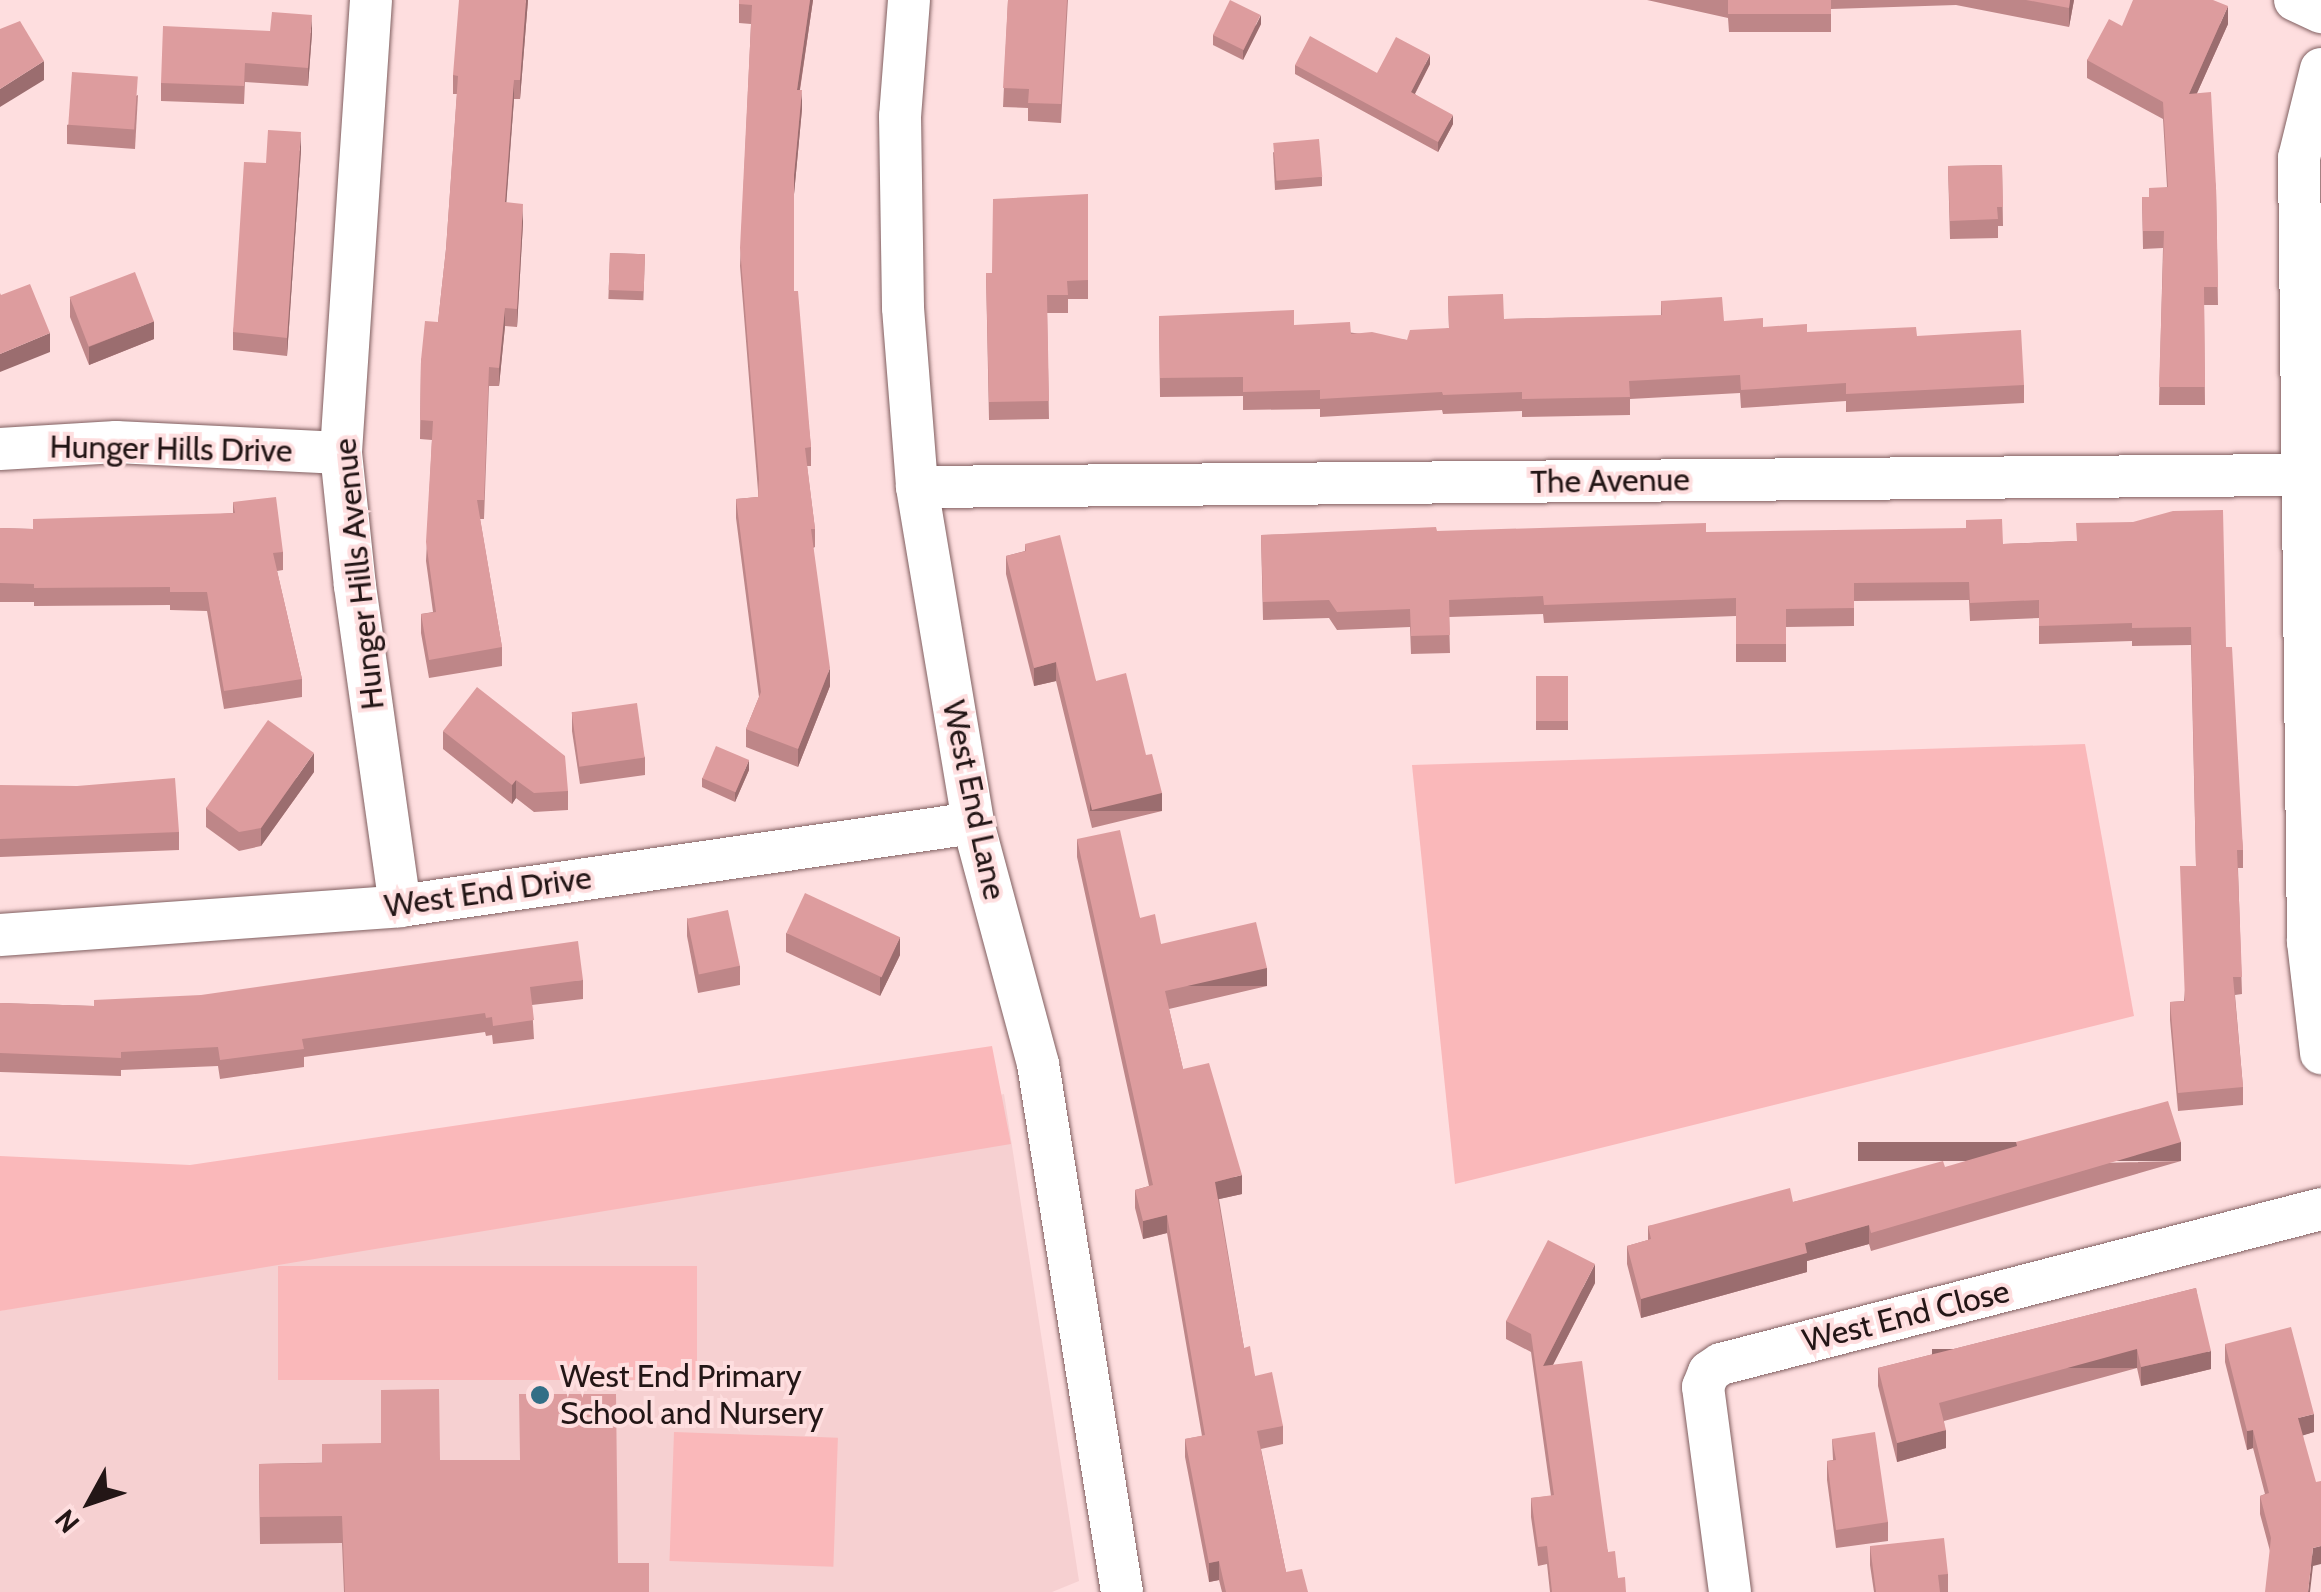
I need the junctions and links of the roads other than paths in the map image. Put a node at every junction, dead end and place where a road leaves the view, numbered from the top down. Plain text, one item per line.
1 (371, 0) edge
2 (908, 0) edge
3 (2295, 0) edge
4 (2321, 12) edge
5 (2321, 68) edge
6 (0, 449) edge
7 (341, 452) junction
8 (2302, 474) junction
9 (917, 487) junction
10 (2314, 591) edge
11 (972, 822) junction
12 (400, 906) junction
13 (0, 935) edge
14 (2321, 1054) edge
15 (2321, 1209) edge
16 (1122, 1592) edge
17 (1730, 1592) edge

1 - 7 street, Hunger Hills Avenue
2 - 9 street, West End Lane
3 - 4 street
5 - 8 street
6 - 7 street, Hunger Hills Drive
7 - 12 street, Hunger Hills Avenue
8 - 9 street, The Avenue
8 - 10 street
9 - 11 street, West End Lane
10 - 14 street
11 - 12 street, West End Drive
11 - 16 street, West End Lane
12 - 13 street, West End Drive
15 - 17 street, West End Close

